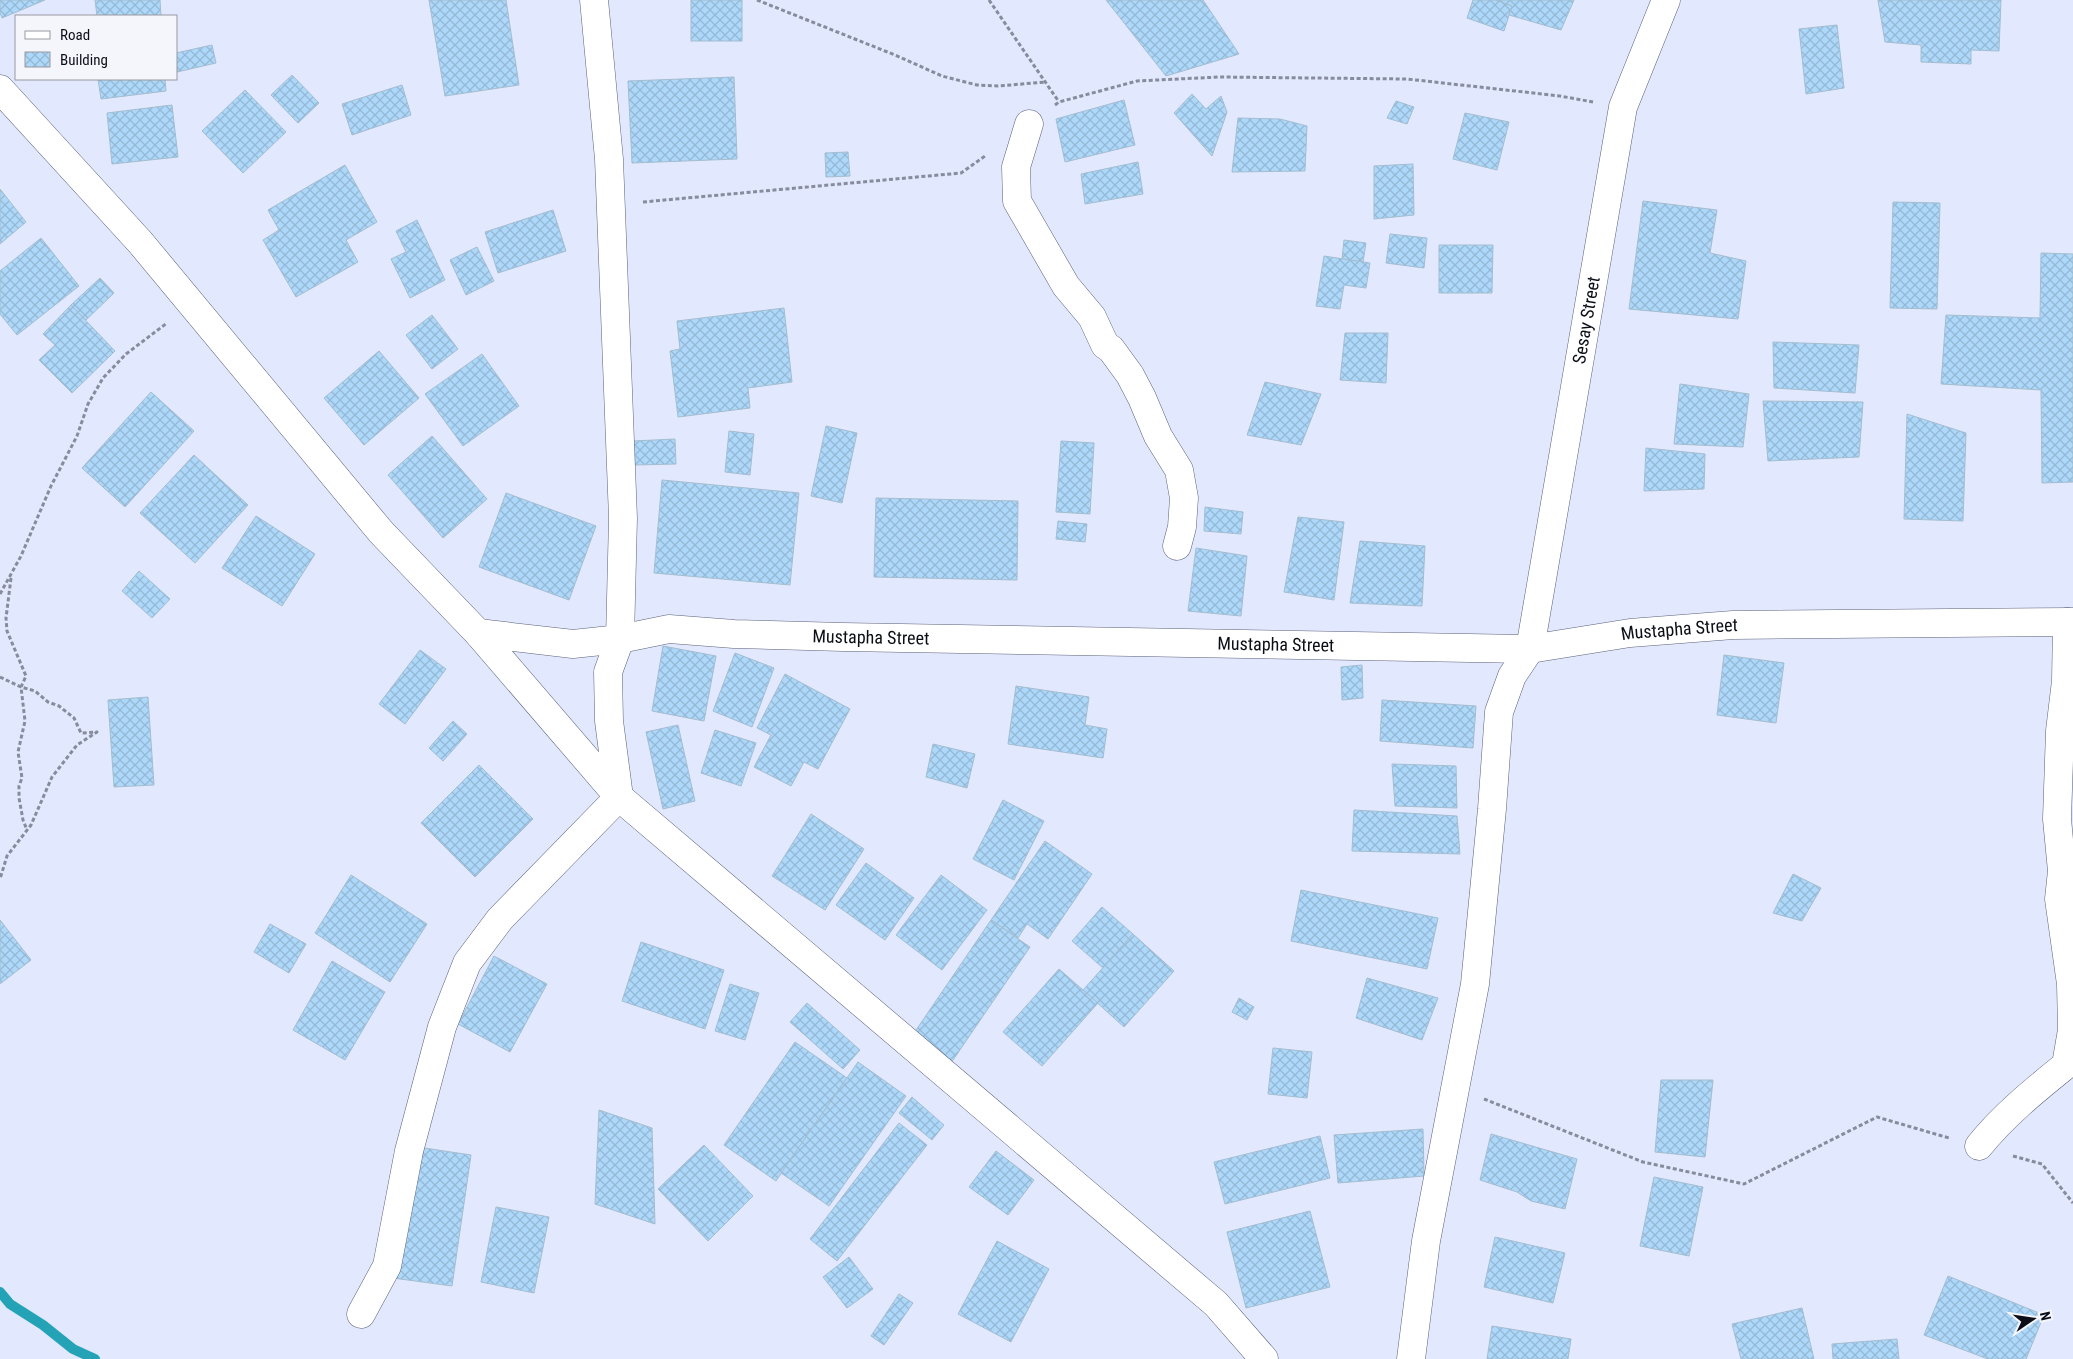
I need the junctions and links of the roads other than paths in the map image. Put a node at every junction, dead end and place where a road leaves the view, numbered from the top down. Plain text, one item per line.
1 (594, 0) edge
2 (1666, 0) edge
3 (0, 89) edge
4 (1029, 124) road end
5 (1177, 546) dead end
6 (2070, 622) edge
7 (478, 633) junction
8 (620, 639) junction
9 (1530, 649) junction
10 (619, 797) junction
11 (1979, 1146) road end
12 (361, 1314) dead end
13 (1264, 1359) edge
14 (1411, 1359) edge

1 - 8 street
2 - 9 street, Sesay Street
3 - 7 street
4 - 5 street
6 - 9 street, Mustapha Street
6 - 11 street
7 - 8 street, Mustapha Street
7 - 10 street
8 - 9 street, Mustapha Street
8 - 10 street
9 - 14 street
10 - 12 street
10 - 13 street

